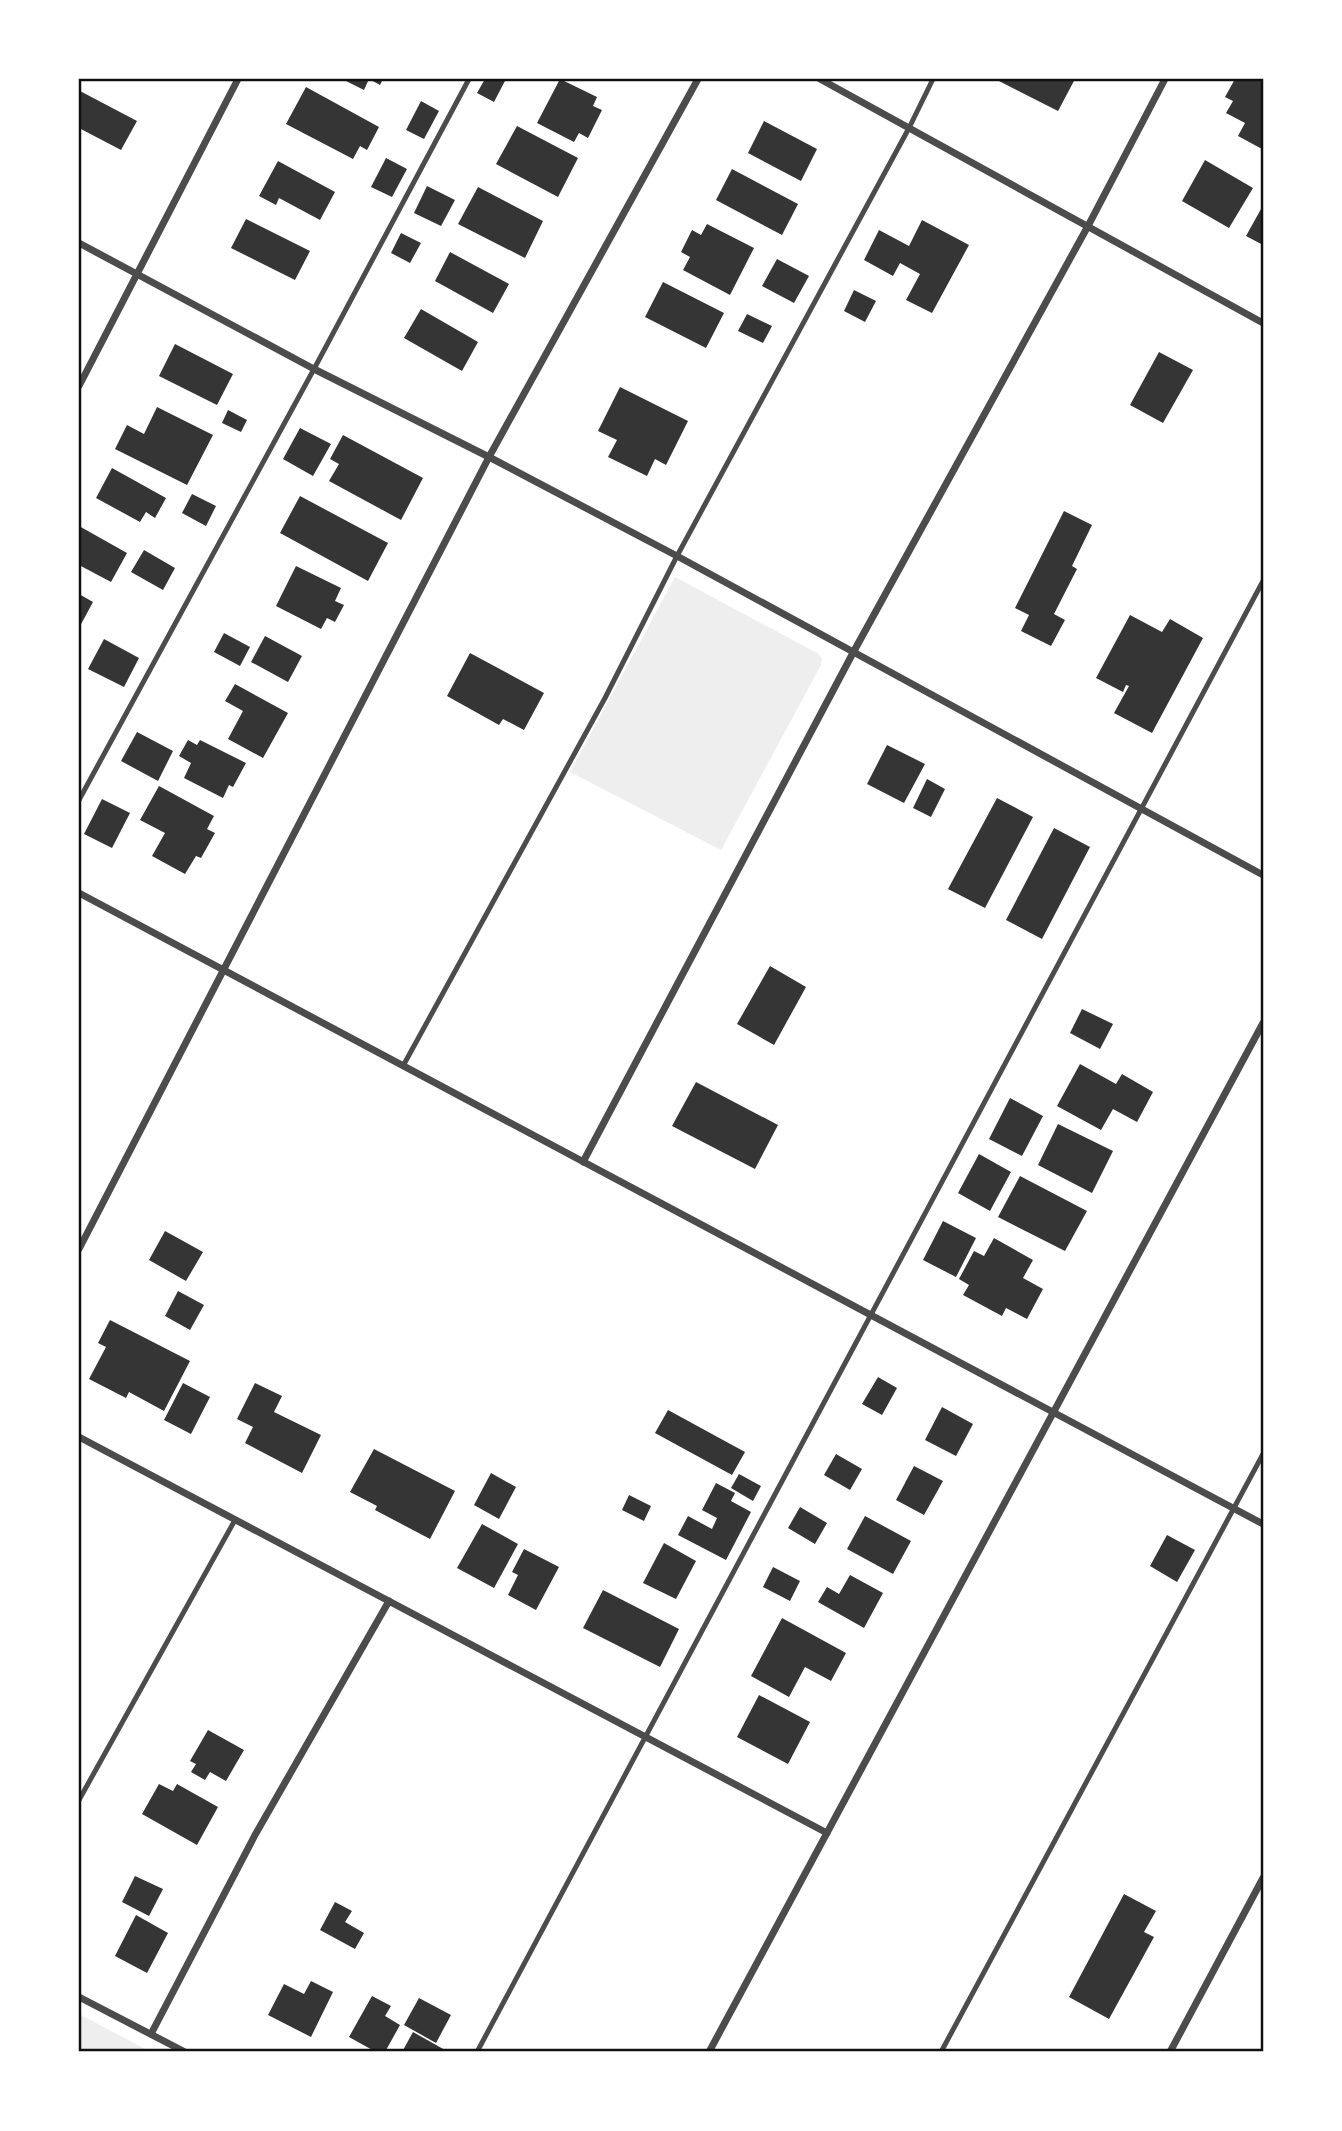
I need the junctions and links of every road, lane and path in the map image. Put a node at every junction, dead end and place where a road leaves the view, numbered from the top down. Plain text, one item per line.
1 (238, 79) edge
2 (468, 79) edge
3 (698, 79) edge
4 (820, 79) edge
5 (933, 79) edge
6 (1165, 79) edge
7 (909, 128) junction
8 (1088, 226) junction
9 (79, 243) edge
10 (138, 274) junction
11 (1263, 323) edge
12 (314, 369) junction
13 (79, 386) edge
14 (489, 457) junction
15 (677, 556) junction
16 (1263, 581) edge
17 (853, 651) junction
18 (79, 800) edge
19 (1141, 809) junction
20 (1263, 875) edge
21 (79, 893) edge
22 (223, 970) junction
23 (1263, 1023) edge
24 (403, 1066) junction
25 (583, 1162) junction
26 (79, 1249) edge
27 (872, 1314) junction
28 (1054, 1412) junction
29 (79, 1437) edge
30 (1263, 1454) edge
31 (1234, 1508) junction
32 (234, 1520) junction
33 (1263, 1524) edge
34 (388, 1601) junction
35 (646, 1737) junction
36 (79, 1800) edge
37 (827, 1833) junction
38 (1263, 1878) edge
39 (79, 1997) edge
40 (151, 2034) junction
41 (185, 2052) edge
42 (477, 2052) edge
43 (709, 2052) edge
44 (941, 2052) edge
45 (1170, 2052) edge

1 - 10 street
2 - 12 lane
3 - 14 street
4 - 7 street
5 - 7 lane
6 - 8 street
7 - 8 street
7 - 15 lane
8 - 11 street
8 - 17 street
9 - 10 street
10 - 12 street
10 - 13 street
12 - 14 street
12 - 18 lane
14 - 15 street
14 - 22 street
15 - 17 street
15 - 24 lane
16 - 19 lane
17 - 19 street
17 - 25 street
19 - 20 street
19 - 27 lane
21 - 22 street
22 - 24 street
22 - 26 street
23 - 28 street
24 - 25 street
25 - 27 street
27 - 28 street
27 - 35 lane
28 - 31 street
28 - 37 street
29 - 32 street
30 - 31 lane
31 - 33 street
31 - 44 lane
32 - 34 street
32 - 36 lane
34 - 35 street
34 - 40 street
35 - 37 street
35 - 42 lane
37 - 43 street
38 - 45 street
39 - 40 street
40 - 41 street

